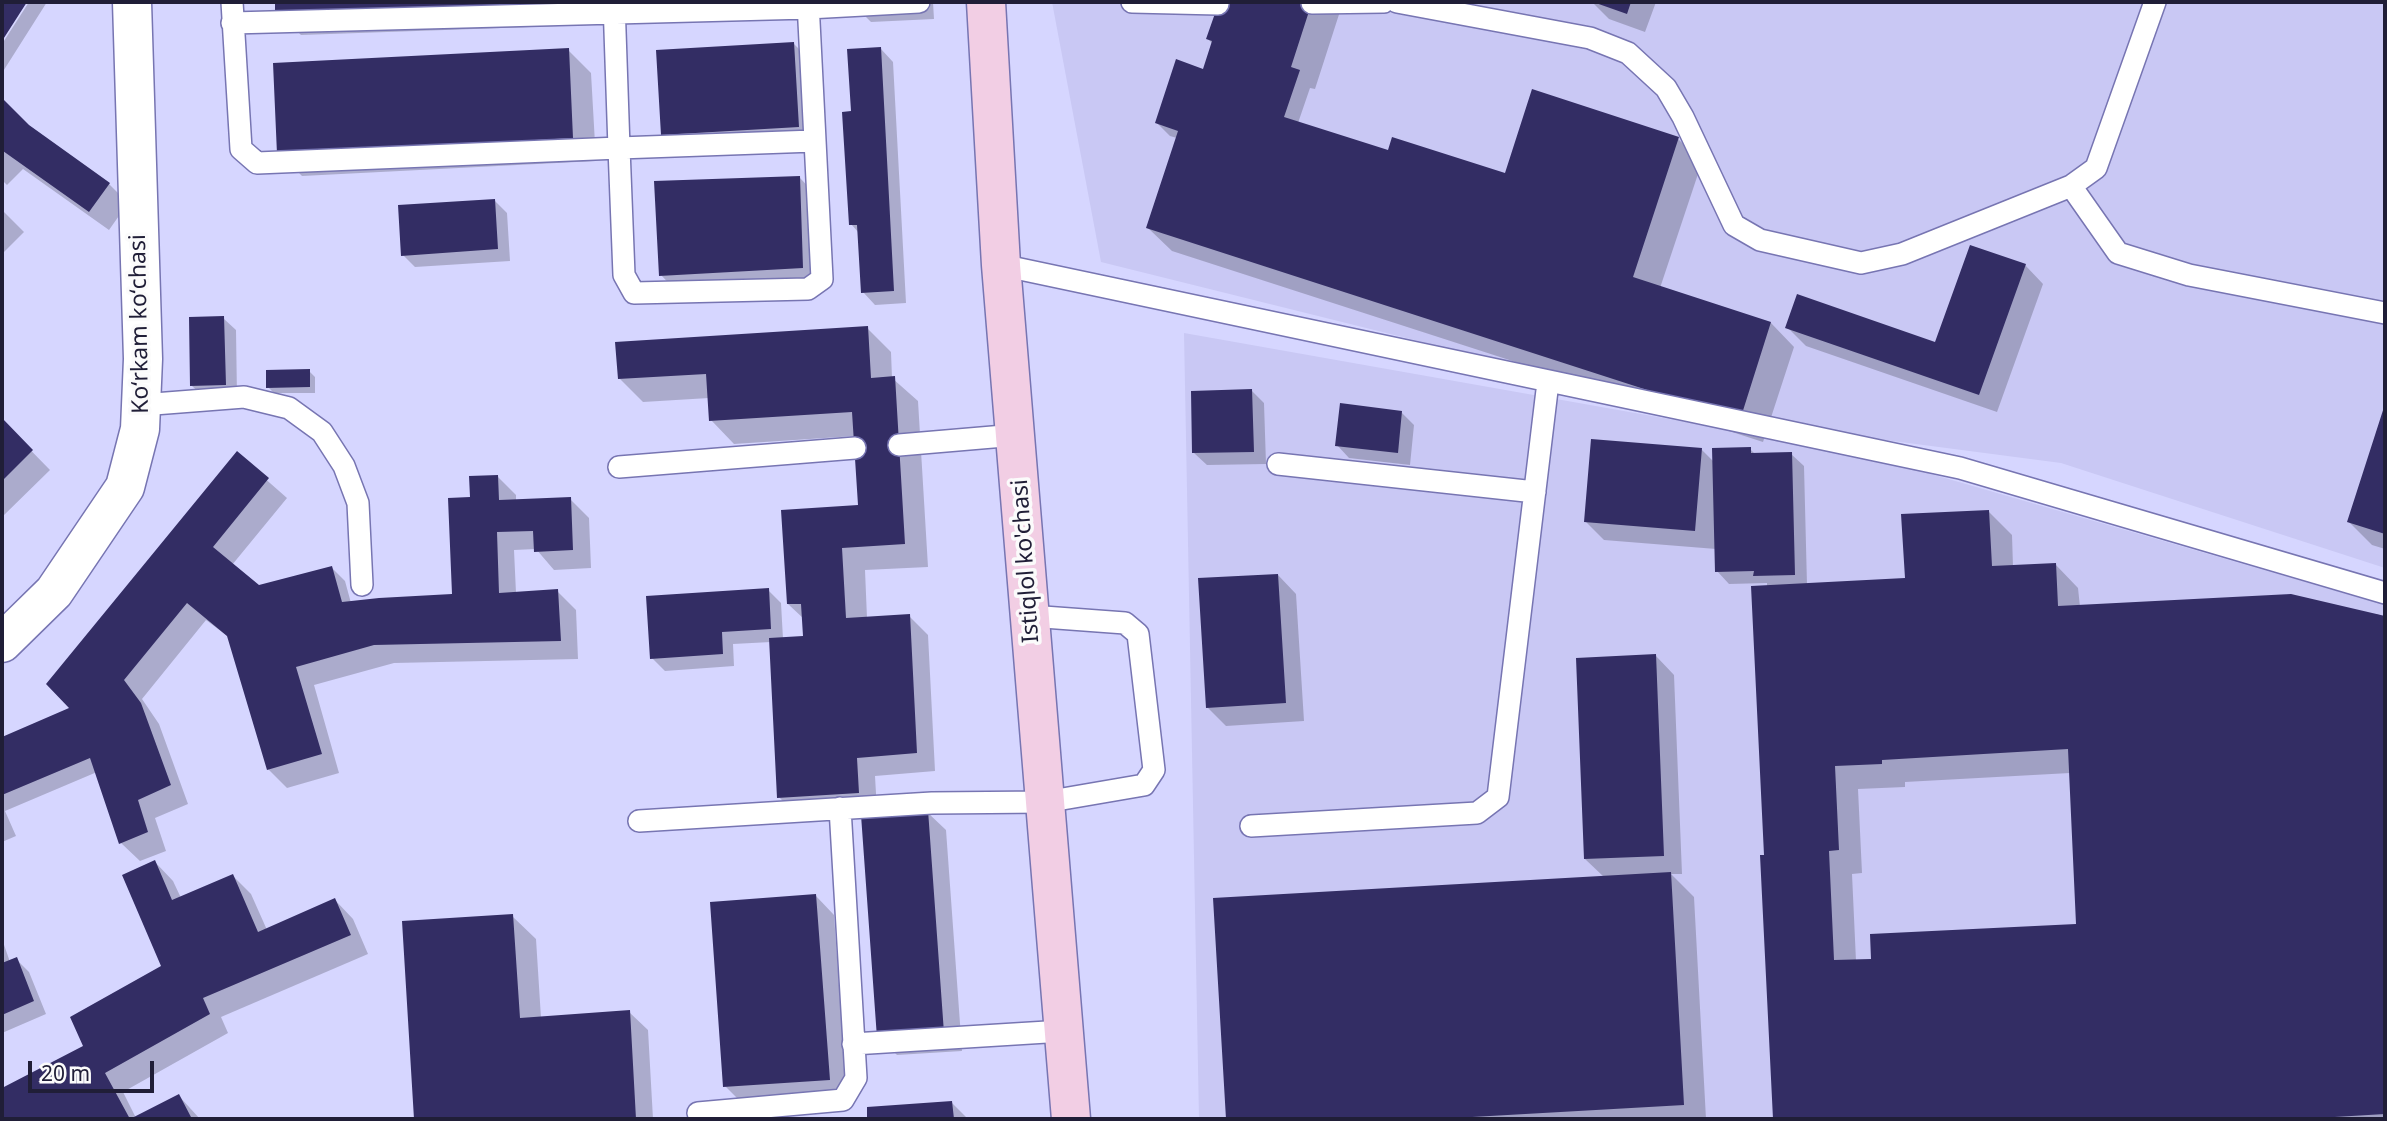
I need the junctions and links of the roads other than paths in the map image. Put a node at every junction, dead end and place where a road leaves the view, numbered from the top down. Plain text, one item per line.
1 (132, 2) edge
2 (919, 2) edge
3 (986, 2) edge
4 (1132, 2) edge
5 (1384, 2) edge
6 (1397, 2) edge
7 (2155, 2) edge
8 (1312, 3) edge
9 (1218, 4) dead end
10 (808, 5) edge
11 (614, 7) edge
12 (232, 12) edge
13 (814, 141) junction
14 (619, 148) junction
15 (2071, 186) junction
16 (1001, 265) junction
17 (2385, 313) edge
18 (1548, 382) junction
19 (141, 405) junction
20 (1016, 435) junction
21 (899, 445) dead end
22 (855, 448) dead end
23 (1278, 464) dead end
24 (619, 467) dead end
25 (1535, 492) junction
26 (362, 585) dead end
27 (2385, 593) edge
28 (1030, 616) junction
29 (2, 643) edge
30 (1045, 802) junction
31 (840, 808) junction
32 (639, 821) dead end
33 (1251, 826) dead end
34 (1063, 1031) junction
35 (853, 1044) junction
36 (698, 1113) dead end
37 (1070, 1119) edge

1 - 19 street, Koʻrkam koʻchasi
2 - 10 lane
3 - 16 main road, Istiqlol ko'chasi
4 - 9 lane
5 - 8 lane
6 - 15 lane
7 - 15 lane
10 - 11 lane
10 - 13 lane
11 - 12 lane
11 - 14 lane
12 - 14 lane
13 - 14 lane
13 - 14 lane
15 - 17 lane
16 - 18 lane
16 - 20 main road, Istiqlol ko'chasi
18 - 25 lane
18 - 27 lane
19 - 26 lane
19 - 29 street, Koʻrkam koʻchasi
20 - 21 lane
20 - 28 main road, Istiqlol ko'chasi
22 - 24 lane
23 - 25 lane
25 - 33 lane
28 - 30 main road, Istiqlol ko'chasi
28 - 30 lane
30 - 31 lane
30 - 34 main road, Istiqlol ko'chasi
31 - 32 lane
31 - 35 lane
34 - 35 lane
34 - 37 main road, Istiqlol ko'chasi
35 - 36 lane

